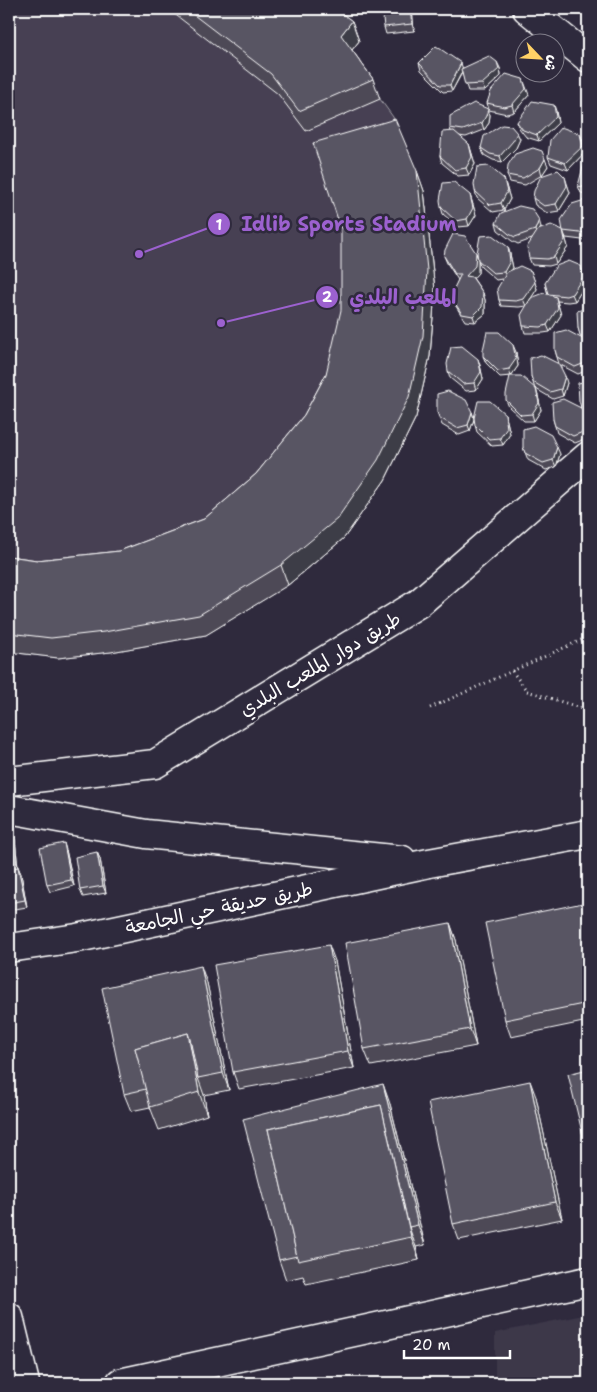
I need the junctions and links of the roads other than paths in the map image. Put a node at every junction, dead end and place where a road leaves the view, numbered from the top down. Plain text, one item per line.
1 (527, 9) edge
2 (588, 58) edge
3 (588, 456) edge
4 (9, 781) edge
5 (9, 809) edge
6 (588, 834) edge
7 (429, 862) junction
8 (9, 948) edge
9 (588, 1281) edge
10 (9, 1317) edge
11 (25, 1383) edge
12 (120, 1383) edge

1 - 2 street
3 - 4 street, طريق دوار الملعب البلدي
5 - 7 street, طريق حديقة حي الجامعة
6 - 7 street, طريق حديقة حي الجامعة
7 - 8 street, طريق حديقة حي الجامعة
9 - 12 street
10 - 11 street

